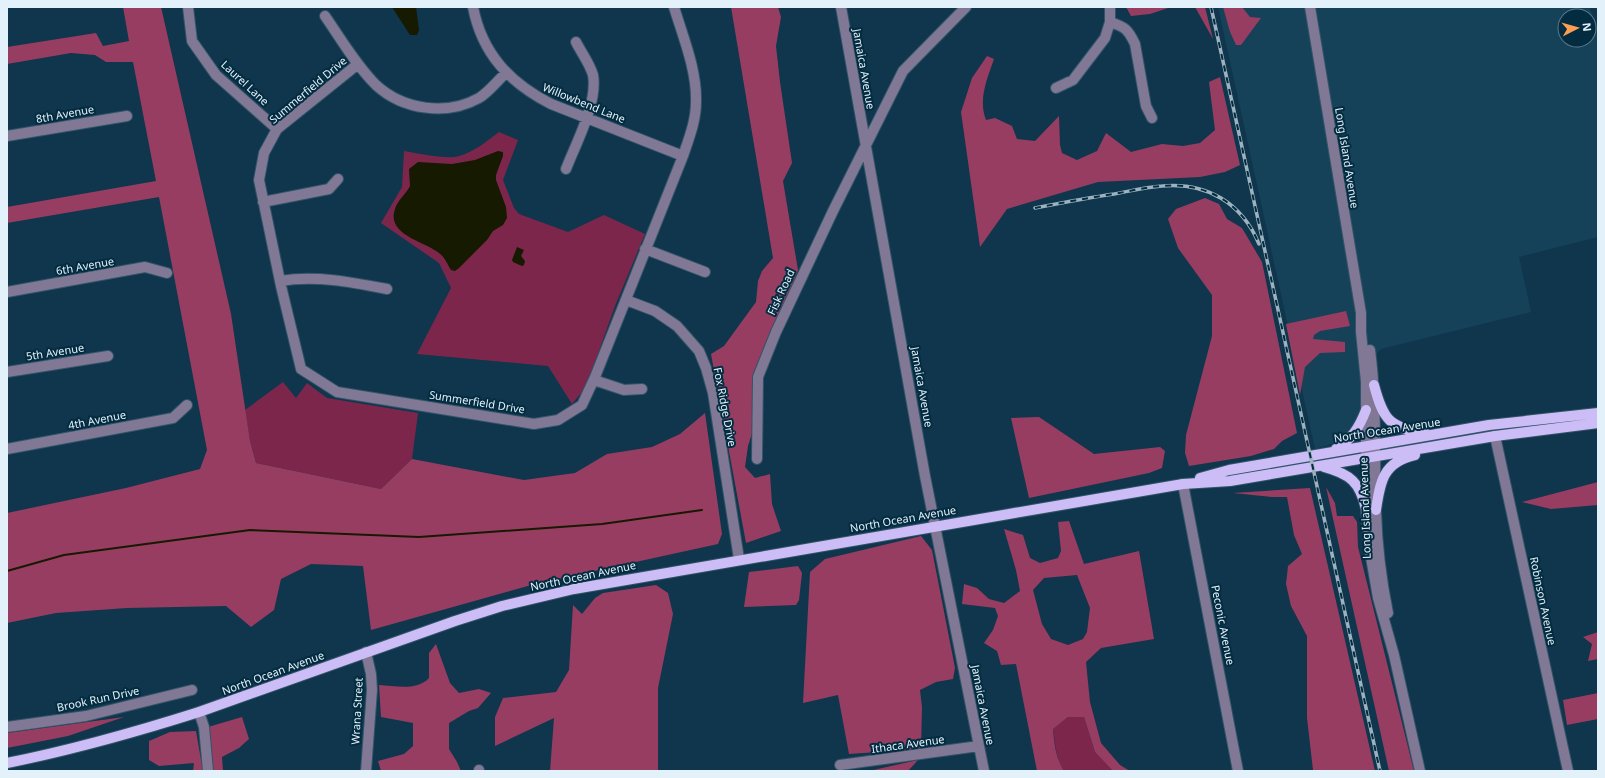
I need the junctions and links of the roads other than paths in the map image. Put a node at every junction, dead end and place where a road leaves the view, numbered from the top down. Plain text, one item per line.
1 (188, 7) edge
2 (473, 7) edge
3 (674, 7) edge
4 (841, 7) edge
5 (966, 7) edge
6 (1110, 7) edge
7 (1310, 7) edge
8 (325, 16) dead end
9 (1110, 22) junction
10 (576, 42) dead end
11 (358, 64) junction
12 (506, 73) junction
13 (1056, 88) dead end
14 (127, 116) dead end
15 (586, 118) junction
16 (1152, 118) dead end
17 (277, 129) junction
18 (7, 136) edge
19 (866, 144) junction
20 (683, 156) junction
21 (566, 169) dead end
22 (338, 178) dead end
23 (263, 202) junction
24 (645, 249) junction
25 (705, 272) dead end
26 (167, 273) dead end
27 (280, 281) junction
28 (387, 289) dead end
29 (7, 292) edge
30 (626, 300) junction
31 (1361, 313) junction
32 (108, 356) dead end
33 (7, 372) edge
34 (594, 380) junction
35 (1374, 385) junction
36 (642, 390) dead end
37 (187, 405) dead end
38 (1366, 410) junction
39 (1598, 413) edge
40 (1598, 423) edge
41 (1435, 434) junction
42 (1494, 436) junction
43 (1460, 442) junction
44 (1371, 445) junction
45 (7, 449) edge
46 (1330, 452) junction
47 (1371, 457) junction
48 (757, 459) dead end
49 (1320, 466) junction
50 (1183, 484) junction
51 (1371, 510) junction
52 (936, 526) junction
53 (739, 560) junction
54 (366, 652) junction
55 (192, 690) dead end
56 (199, 712) junction
57 (7, 727) edge
58 (979, 746) junction
59 (7, 763) edge
60 (840, 765) dead end
61 (208, 771) edge
62 (366, 771) edge
63 (984, 771) edge
64 (1238, 771) edge
65 (1420, 771) edge
66 (1568, 771) edge

1 - 17 street, Laurel Lane
2 - 12 street, Willowbend Lane
3 - 20 street, Summerfield Drive
4 - 19 street, Jamaica Avenue
5 - 19 street, Fisk Road
6 - 9 street
7 - 31 street, Long Island Avenue
8 - 11 street
9 - 13 street
9 - 16 street
10 - 15 street
11 - 12 street
11 - 17 street, Summerfield Drive
12 - 15 street, Willowbend Lane
14 - 18 street, 8th Avenue
15 - 20 street, Willowbend Lane
15 - 21 street
17 - 23 street, Summerfield Drive
19 - 48 street, Fisk Road
19 - 52 street, Jamaica Avenue
20 - 24 street, Summerfield Drive
22 - 23 street
23 - 27 street, Summerfield Drive
24 - 25 street
24 - 30 street, Summerfield Drive
26 - 29 street, 6th Avenue
27 - 28 street
27 - 34 street, Summerfield Drive
30 - 34 street, Summerfield Drive
30 - 53 street, Fox Ridge Drive
31 - 35 street, Long Island Avenue
31 - 38 street, Long Island Avenue
32 - 33 street, 5th Avenue
34 - 36 street
35 - 41 main road
35 - 44 street, Long Island Avenue
37 - 45 street, 4th Avenue
38 - 44 street, Long Island Avenue
38 - 46 main road
39 - 41 main road, North Ocean Avenue
40 - 42 main road, North Ocean Avenue
41 - 44 main road, North Ocean Avenue
42 - 43 main road, North Ocean Avenue
42 - 66 street, Robinson Avenue
43 - 47 main road, North Ocean Avenue
43 - 51 main road
44 - 46 main road, North Ocean Avenue
44 - 47 street, Long Island Avenue
46 - 50 main road, North Ocean Avenue
47 - 49 main road, North Ocean Avenue
47 - 51 street, Long Island Avenue
49 - 50 main road, North Ocean Avenue
49 - 51 main road
50 - 52 main road, North Ocean Avenue
50 - 64 street, Peconic Avenue
51 - 65 street, Long Island Avenue
52 - 53 main road, North Ocean Avenue
52 - 58 street, Jamaica Avenue
53 - 54 main road, North Ocean Avenue
54 - 56 main road, North Ocean Avenue
54 - 62 street, Wrana Street
55 - 57 street, Brook Run Drive
56 - 59 main road, North Ocean Avenue
56 - 61 street
58 - 60 street, Ithaca Avenue
58 - 63 street, Jamaica Avenue

